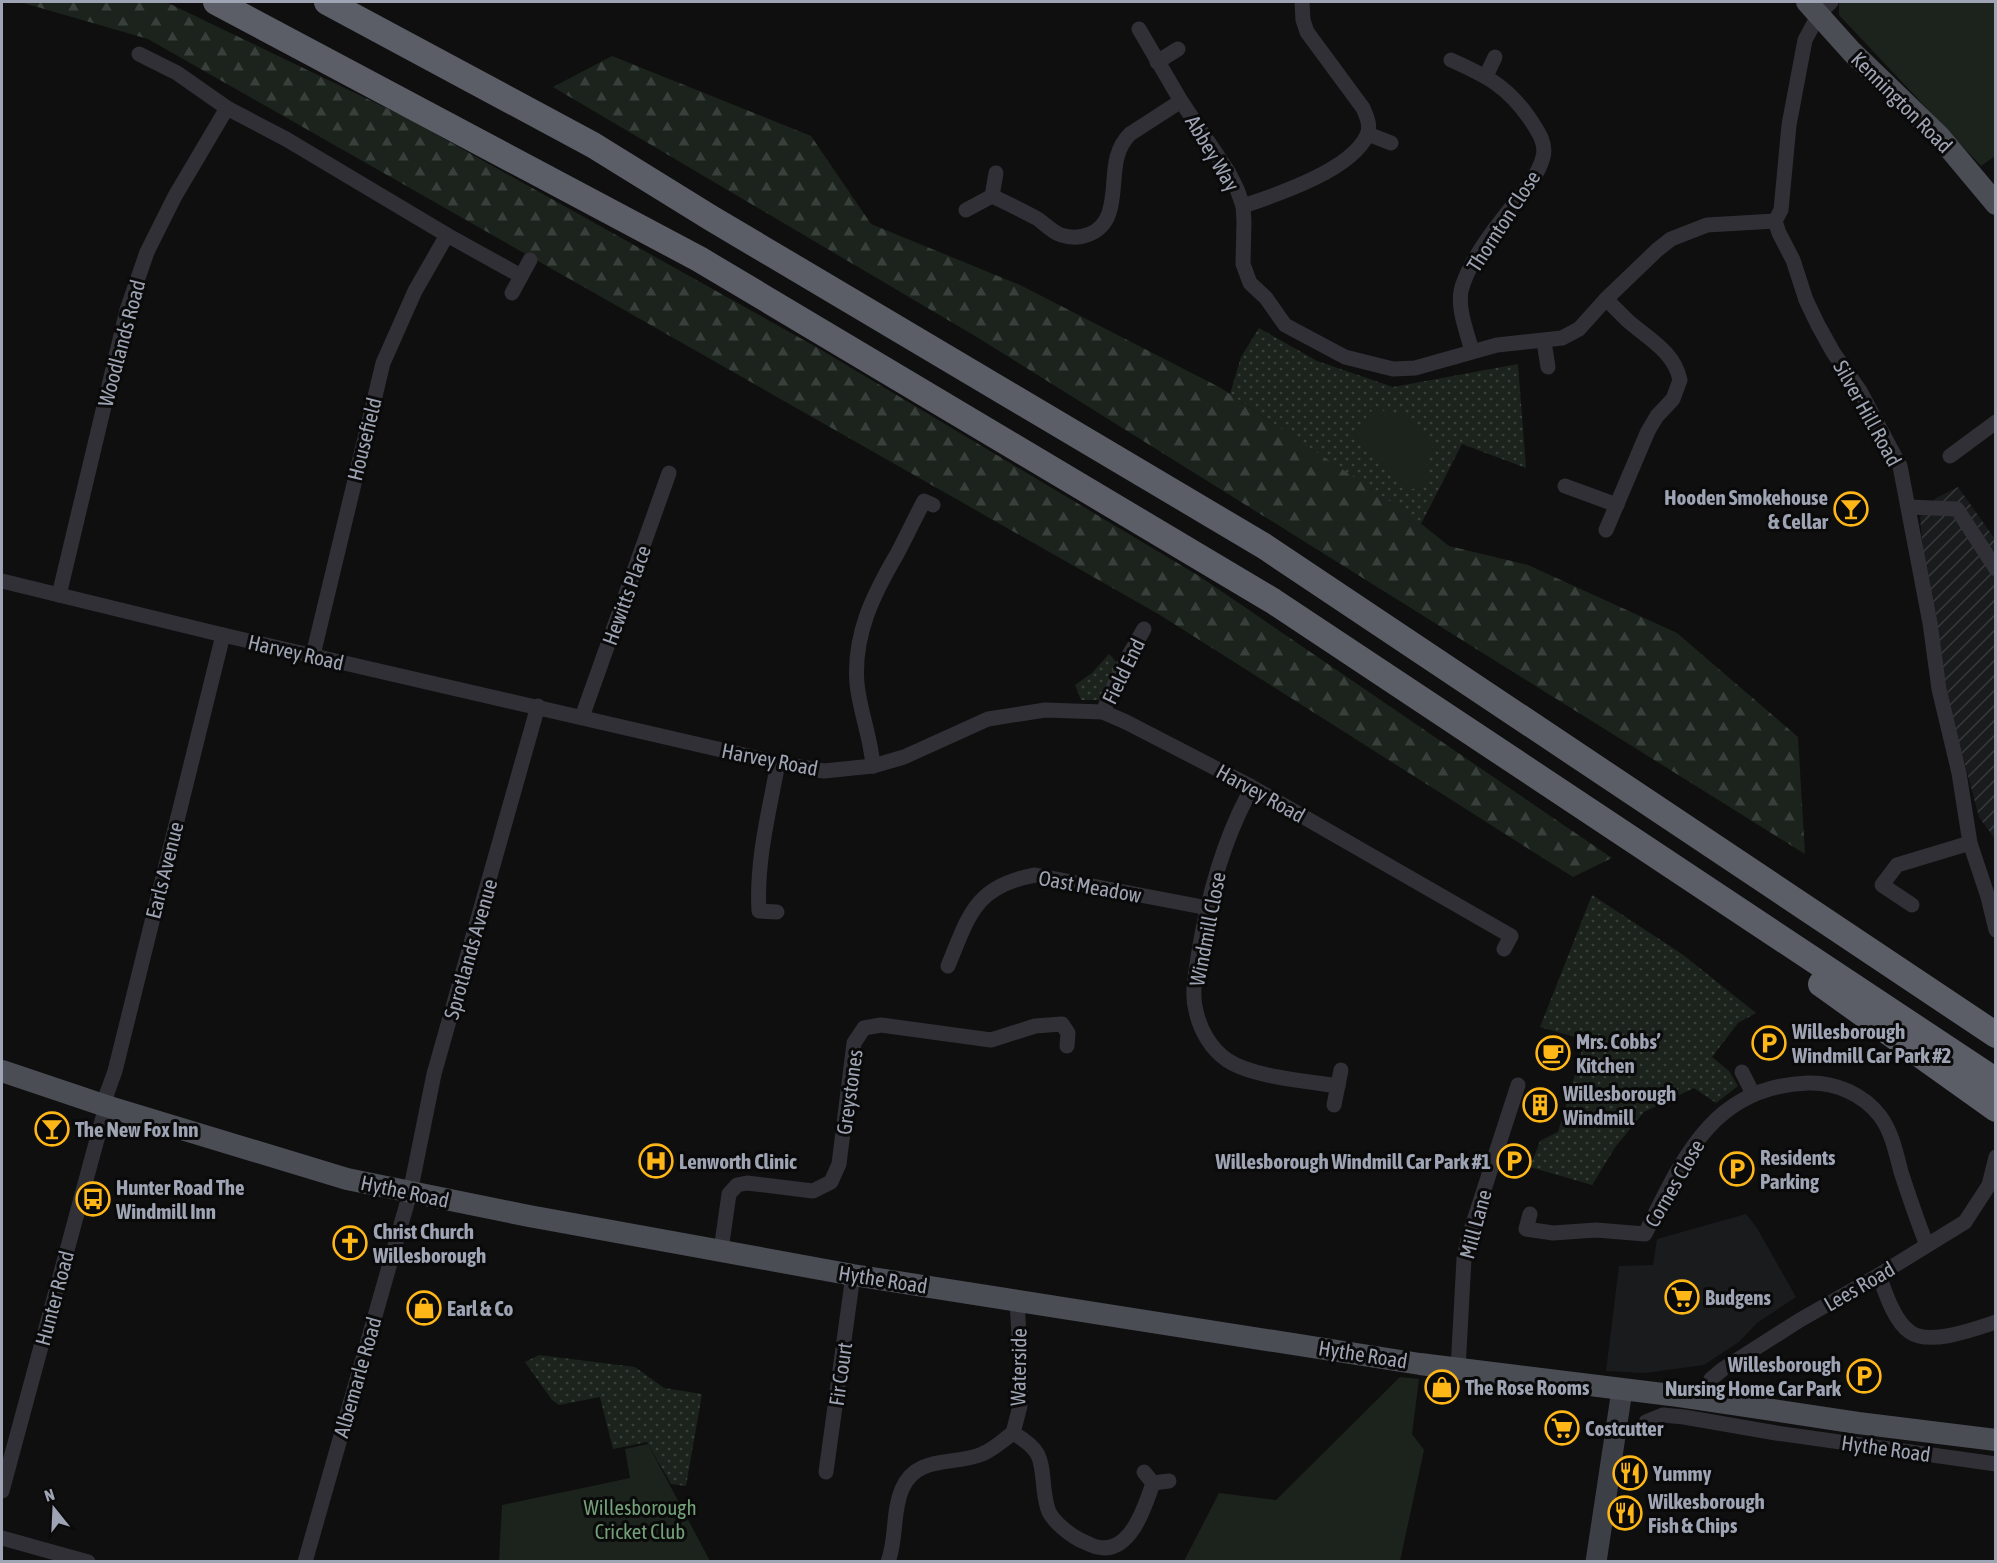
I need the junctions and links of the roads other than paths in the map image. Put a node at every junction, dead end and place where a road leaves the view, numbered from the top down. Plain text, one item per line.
1 (216, 2) edge
2 (327, 2) edge
3 (1302, 2) edge
4 (1819, 6) edge
5 (1139, 29) dead end
6 (1178, 49) dead end
7 (139, 54) dead end
8 (1495, 57) dead end
9 (1451, 60) dead end
10 (1157, 62) junction
11 (1486, 76) junction
12 (1181, 101) junction
13 (227, 108) junction
14 (1368, 134) junction
15 (1390, 143) dead end
16 (996, 173) dead end
17 (992, 196) junction
18 (1995, 204) edge
19 (1243, 206) junction
20 (966, 210) dead end
21 (1777, 227) junction
22 (447, 235) junction
23 (530, 260) dead end
24 (521, 276) junction
25 (512, 293) dead end
26 (1606, 299) junction
27 (1544, 342) junction
28 (1472, 351) junction
29 (1548, 367) dead end
30 (1995, 422) edge
31 (1950, 456) dead end
32 (669, 473) dead end
33 (1565, 486) dead end
34 (1617, 505) junction
35 (933, 506) dead end
36 (1909, 507) junction
37 (1606, 530) dead end
38 (1995, 569) edge
39 (2, 581) edge
40 (59, 595) junction
41 (1144, 629) dead end
42 (223, 635) junction
43 (313, 655) junction
44 (538, 706) junction
45 (1103, 712) junction
46 (582, 717) junction
47 (778, 763) junction
48 (873, 766) junction
49 (1250, 786) junction
50 (1970, 843) junction
51 (1992, 896) edge
52 (1912, 905) dead end
53 (1208, 908) junction
54 (777, 912) dead end
55 (1995, 930) edge
56 (1504, 949) dead end
57 (948, 966) dead end
58 (1992, 1033) edge
59 (1067, 1046) dead end
60 (1341, 1070) dead end
61 (2, 1071) edge
62 (1742, 1072) dead end
63 (1982, 1081) edge
64 (1518, 1085) dead end
65 (1338, 1086) junction
66 (1753, 1094) junction
67 (1334, 1105) dead end
68 (106, 1106) junction
69 (1995, 1109) edge
70 (1995, 1157) edge
71 (410, 1193) junction
72 (1530, 1214) dead end
73 (1927, 1245) junction
74 (721, 1250) junction
75 (853, 1275) junction
76 (1879, 1275) junction
77 (1017, 1300) junction
78 (1995, 1322) edge
79 (1458, 1369) junction
80 (1622, 1390) junction
81 (1704, 1400) junction
82 (1781, 1411) junction
83 (1646, 1422) dead end
84 (1013, 1432) junction
85 (1776, 1433) junction
86 (1995, 1440) edge
87 (1995, 1464) edge
88 (826, 1472) dead end
89 (1169, 1481) dead end
90 (2, 1491) edge
91 (2, 1538) edge
92 (88, 1562) edge
93 (305, 1562) edge
94 (888, 1562) edge
95 (1596, 1562) edge

1 - 63 highway
2 - 58 highway
3 - 14 street
4 - 18 main road, Kennington Road
4 - 21 street
5 - 10 street, Abbey Way
6 - 10 street
7 - 13 street
8 - 11 street
9 - 11 street, Thornton Close
10 - 12 street, Abbey Way
11 - 28 street, Thornton Close
12 - 17 street
12 - 19 street, Abbey Way
13 - 22 street
13 - 40 street, Woodlands Road
14 - 15 street
14 - 19 street
16 - 17 street
17 - 20 street
19 - 28 street, Abbey Way
21 - 26 street, Abbey Way
21 - 36 street, Silver Hill Road
22 - 24 street
22 - 43 street, Housefield
23 - 24 street
24 - 25 street
26 - 27 street, Abbey Way
26 - 34 street
27 - 28 street, Abbey Way
27 - 29 street
30 - 31 street
32 - 46 street, Hewitts Place
33 - 34 street
34 - 37 street
35 - 48 street
36 - 38 street
36 - 50 street, Silver Hill Road
39 - 40 street, Harvey Road
40 - 42 street, Harvey Road
41 - 45 street, Field End
42 - 43 street, Harvey Road
42 - 68 street, Earls Avenue
43 - 44 street, Harvey Road
44 - 46 street, Harvey Road
44 - 71 street, Sprotlands Avenue
45 - 48 street, Harvey Road
45 - 49 street, Harvey Road
46 - 47 street, Harvey Road
47 - 48 street, Harvey Road
47 - 54 street
49 - 53 street, Windmill Close
49 - 56 street, Harvey Road
50 - 51 street, Silver Hill Road
50 - 52 street
51 - 55 street, Silver Hill Road
53 - 57 street, Oast Meadow
53 - 65 street, Windmill Close
59 - 74 street, Greystones
60 - 65 street
61 - 68 main road, Hythe Road
62 - 66 street
63 - 69 highway
64 - 79 street, Mill Lane
65 - 67 street
66 - 72 street, Cornes Close
66 - 73 street, Cornes Close
68 - 71 main road, Hythe Road
68 - 90 street, Hunter Road
70 - 73 street, Lees Road
71 - 74 main road, Hythe Road
71 - 93 street, Albemarle Road
73 - 76 street, Lees Road
74 - 75 main road, Hythe Road
75 - 77 main road, Hythe Road
75 - 88 street, Fir Court
76 - 78 street
76 - 81 street, Lees Road
77 - 79 main road, Hythe Road
77 - 84 street, Waterside
79 - 80 main road, Hythe Road
80 - 81 main road, Hythe Road
80 - 95 street
81 - 82 main road, Hythe Road
82 - 85 street
82 - 86 main road, Hythe Road
83 - 85 street, Hythe Road
84 - 89 street, Waterside
84 - 94 street, Waterside
85 - 87 street, Hythe Road
91 - 92 street

